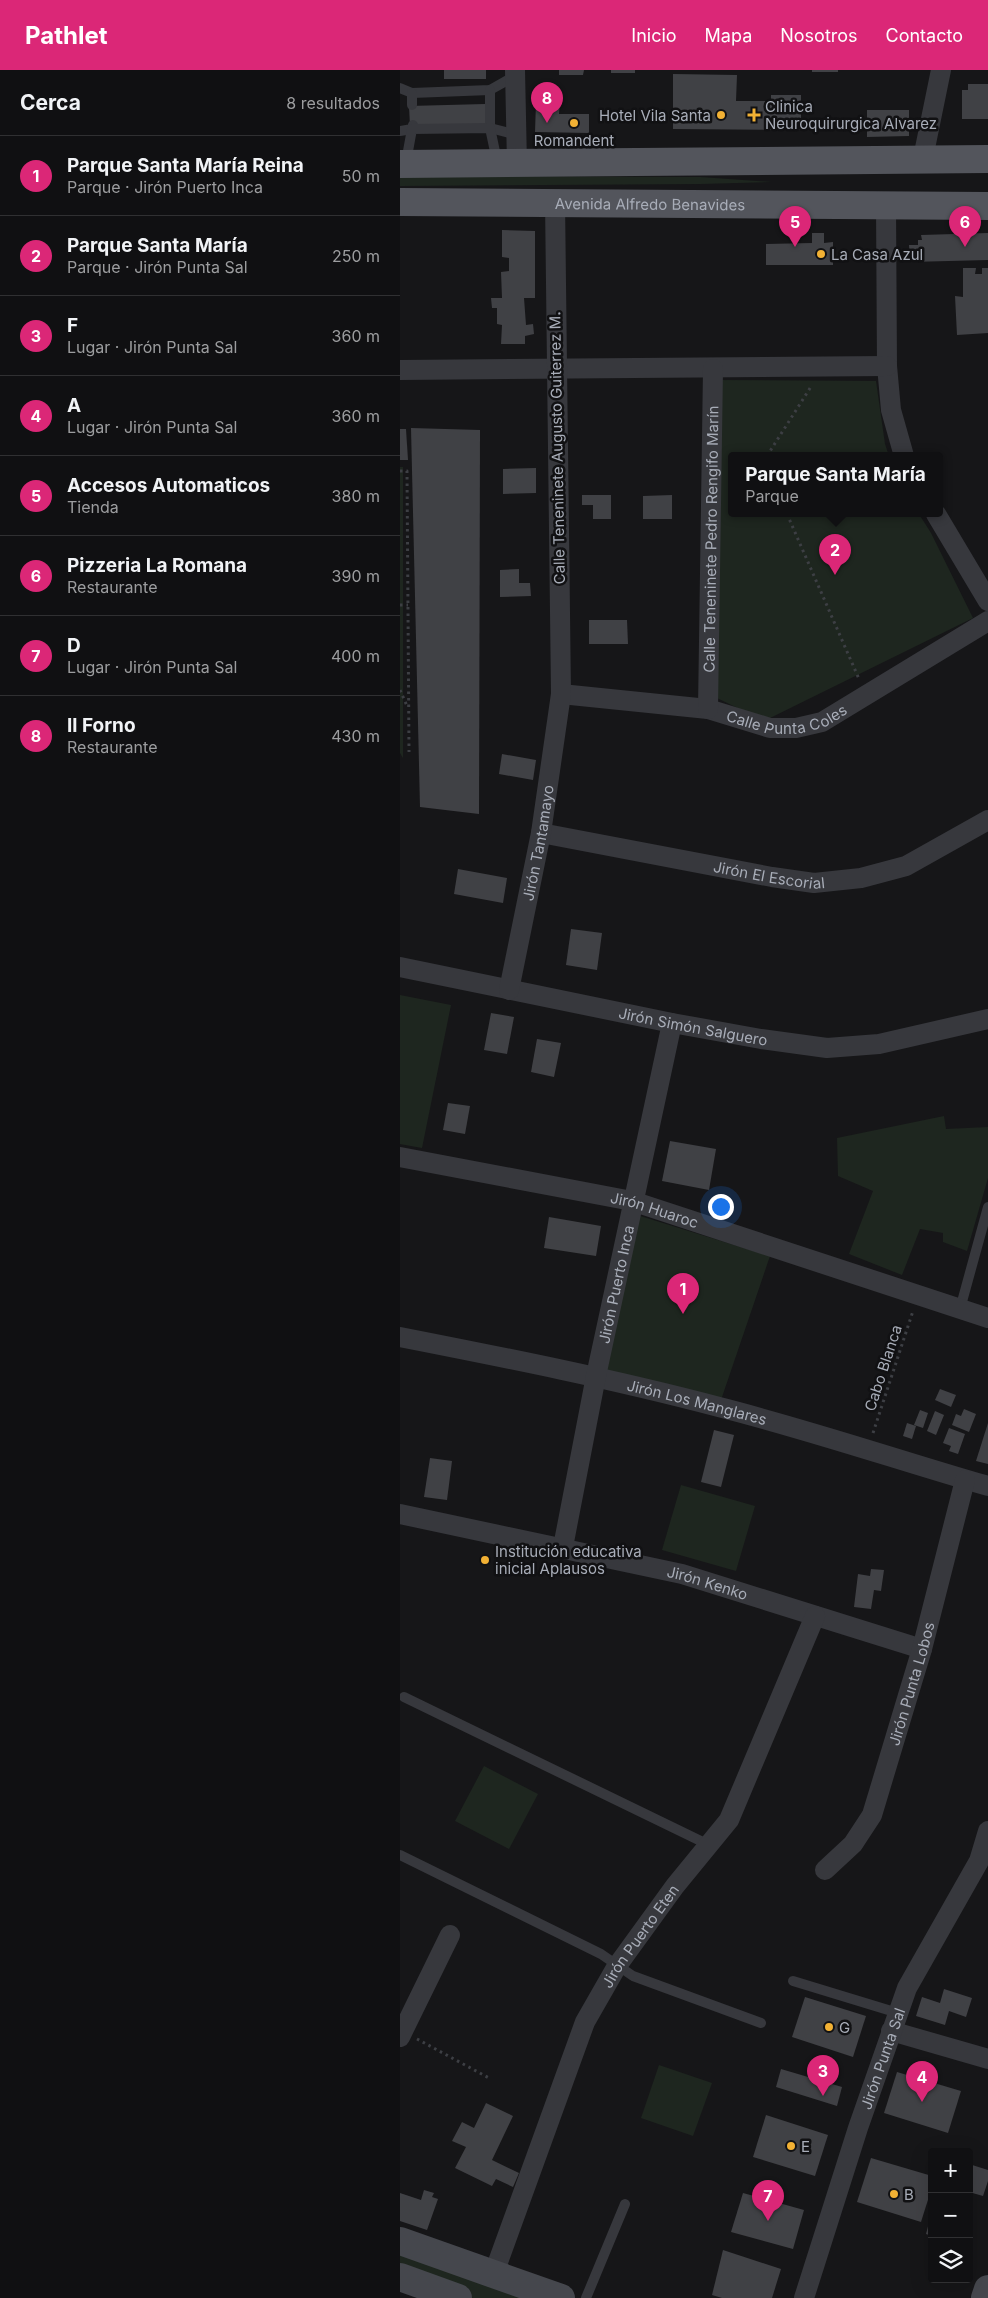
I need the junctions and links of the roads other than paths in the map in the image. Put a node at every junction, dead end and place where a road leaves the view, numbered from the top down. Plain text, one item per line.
1 (941, 70) edge
2 (515, 73) edge
3 (400, 88) edge
4 (490, 90) junction
5 (412, 93) junction
6 (412, 105) dead end
7 (413, 127) junction
8 (490, 128) junction
9 (400, 130) edge
10 (517, 135) junction
11 (923, 158) junction
12 (988, 159) edge
13 (834, 161) junction
14 (403, 164) edge
15 (508, 164) junction
16 (988, 175) edge
17 (988, 191) edge
18 (555, 201) junction
19 (400, 202) edge
20 (894, 205) junction
21 (988, 206) edge
22 (887, 366) junction
23 (712, 369) junction
24 (400, 370) edge
25 (556, 371) junction
26 (903, 452) edge
27 (938, 517) edge
28 (988, 601) edge
29 (988, 621) edge
30 (561, 694) junction
31 (708, 709) junction
32 (988, 820) edge
33 (541, 833) junction
34 (400, 967) edge
35 (509, 990) junction
36 (988, 1019) edge
37 (672, 1023) junction
38 (400, 1157) edge
39 (632, 1201) junction
40 (988, 1207) edge
41 (960, 1309) junction
42 (988, 1318) edge
43 (400, 1338) edge
44 (596, 1376) junction
45 (965, 1480) junction
46 (988, 1486) edge
47 (400, 1514) edge
48 (563, 1547) junction
49 (815, 1616) junction
50 (922, 1649) junction
51 (404, 1697) dead end
52 (988, 1831) edge
53 (709, 1846) junction
54 (400, 1855) edge
55 (825, 1870) dead end
56 (450, 1935) dead end
57 (617, 1966) junction
58 (793, 1981) dead end
59 (895, 2022) junction
60 (761, 2023) dead end
61 (402, 2034) edge
62 (988, 2060) edge
63 (625, 2204) dead end
64 (400, 2241) edge
65 (494, 2273) junction
66 (405, 2285) edge
67 (988, 2289) edge
68 (557, 2297) edge
69 (458, 2298) edge
70 (586, 2298) edge
71 (804, 2298) edge
72 (985, 2298) edge

1 - 11 street
2 - 4 lane
2 - 10 street
3 - 5 lane
4 - 5 lane
4 - 8 lane
5 - 6 lane
7 - 8 lane
7 - 9 lane
7 - 14 lane
8 - 10 lane
8 - 15 lane
10 - 15 street
11 - 12 main road
11 - 13 main road
13 - 15 main road
13 - 16 main road
14 - 15 main road
17 - 20 main road, Avenida Alfredo Benavides
18 - 19 main road, Avenida Alfredo Benavides
18 - 20 main road, Avenida Alfredo Benavides
18 - 25 street, Calle Teneninete Augusto Guiterrez M.
20 - 21 main road, Avenida Alfredo Benavides
20 - 22 street
22 - 23 street
22 - 26 street
23 - 25 street
23 - 31 street, Calle Teneninete Pedro Rengifo Marín
24 - 25 street
25 - 30 street, Calle Teneninete Augusto Guiterrez M.
27 - 28 street
29 - 31 street, Calle Punta Coles
30 - 31 street, Calle Punta Coles
30 - 33 street, Jirón Tantamayo
32 - 33 street, Jirón El Escorial
33 - 35 street, Jirón Tantamayo
34 - 35 street, Jirón Simón Salguero
35 - 37 street, Jirón Simón Salguero
36 - 37 street, Jirón Simón Salguero
37 - 39 street, Jirón Puerto Inca
38 - 39 street, Jirón Huaroc
39 - 41 street, Jirón Huaroc
39 - 44 street, Jirón Puerto Inca
40 - 41 lane
41 - 42 street, Jirón Huaroc
43 - 44 street, Jirón Los Manglares
44 - 45 street, Jirón Los Manglares
44 - 48 street, Jirón Puerto Inca
45 - 46 street, Jirón Los Manglares
45 - 50 street, Jirón Punta Lobos
47 - 48 street, Jirón Kenko
48 - 49 street, Jirón Kenko
49 - 50 street, Jirón Kenko
49 - 53 street, Jirón Puerto Eten
50 - 55 street, Jirón Punta Lobos
51 - 53 lane
52 - 59 street, Jirón Punta Sal
53 - 57 street, Jirón Puerto Eten
54 - 57 lane
56 - 61 street
57 - 60 lane
57 - 65 street, Jirón Puerto Eten
58 - 59 lane
59 - 62 street
59 - 71 street, Jirón Punta Sal
63 - 70 lane
64 - 65 main road
65 - 68 main road
66 - 69 main road
67 - 72 main road

